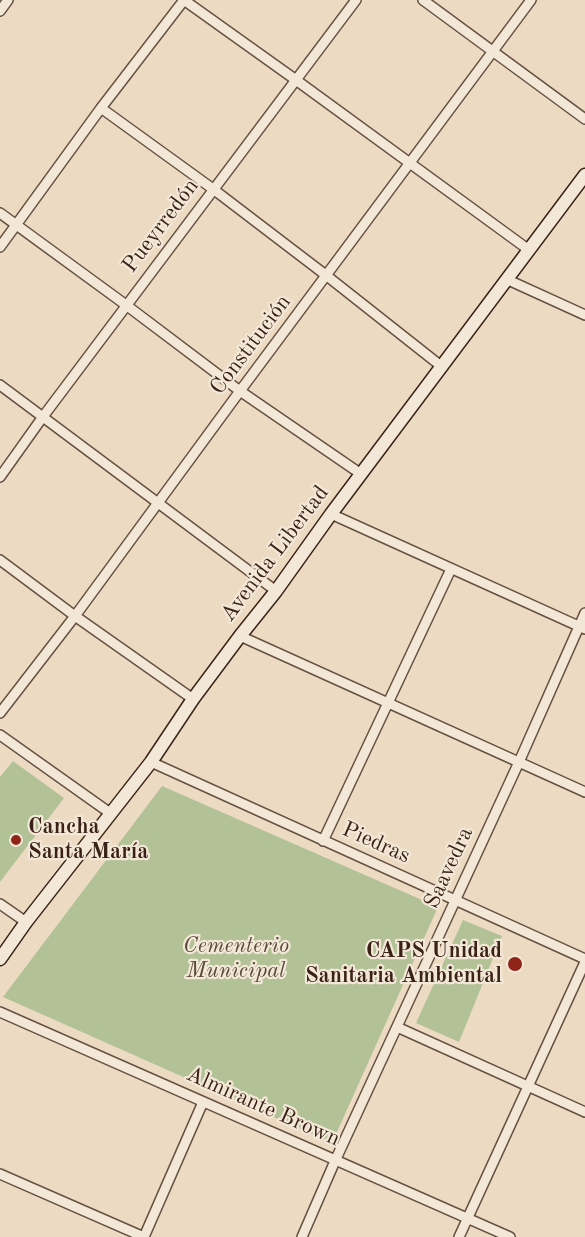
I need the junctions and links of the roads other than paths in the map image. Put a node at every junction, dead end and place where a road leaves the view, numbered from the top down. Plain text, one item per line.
1 (8, 0) edge
2 (184, 0) edge
3 (356, 0) edge
4 (423, 0) edge
5 (531, 0) edge
6 (0, 11) edge
7 (493, 51) junction
8 (296, 80) junction
9 (100, 108) junction
10 (585, 119) edge
11 (410, 163) junction
12 (585, 175) edge
13 (213, 189) junction
14 (0, 213) edge
15 (16, 225) junction
16 (0, 247) edge
17 (528, 250) junction
18 (327, 276) junction
19 (506, 279) junction
20 (126, 305) junction
21 (585, 315) edge
22 (441, 366) junction
23 (0, 385) edge
24 (240, 392) junction
25 (42, 418) junction
26 (361, 474) junction
27 (0, 477) edge
28 (158, 504) junction
29 (331, 514) junction
30 (0, 560) edge
31 (452, 569) junction
32 (276, 591) junction
33 (585, 613) edge
34 (75, 616) junction
35 (582, 628) edge
36 (240, 636) junction
37 (193, 699) junction
38 (388, 704) junction
39 (0, 712) edge
40 (0, 735) edge
41 (151, 762) junction
42 (519, 762) junction
43 (585, 792) edge
44 (110, 813) junction
45 (323, 841) junction
46 (455, 901) junction
47 (0, 904) edge
48 (26, 922) junction
49 (0, 959) edge
50 (585, 961) edge
51 (0, 1012) edge
52 (397, 1027) junction
53 (529, 1086) junction
54 (203, 1102) junction
55 (585, 1112) edge
56 (335, 1161) junction
57 (0, 1174) edge
58 (467, 1218) junction
59 (144, 1237) edge
60 (302, 1237) edge
61 (459, 1237) edge
62 (510, 1237) edge

1 - 6 street
2 - 8 street
2 - 9 street
3 - 8 street, Pueyrredón
4 - 7 street
5 - 7 street, Constitución
7 - 10 street
7 - 11 street, Constitución
8 - 11 street
8 - 13 street, Pueyrredón
9 - 13 street
9 - 15 street
11 - 17 street
11 - 18 street, Constitución
12 - 17 main road, Avenida Libertad
13 - 18 street
13 - 20 street, Pueyrredón
14 - 15 street
15 - 16 street
15 - 20 street
17 - 19 main road, Avenida Libertad
18 - 22 street
18 - 24 street, Constitución
19 - 21 street
19 - 22 main road, Avenida Libertad
20 - 24 street
20 - 25 street, Pueyrredón
22 - 26 main road, Avenida Libertad
23 - 25 street
24 - 26 street
24 - 28 street, Constitución
25 - 27 street, Pueyrredón
25 - 28 street
26 - 29 main road, Avenida Libertad
28 - 32 street
28 - 34 street, Constitución
29 - 31 street
29 - 32 main road, Avenida Libertad
30 - 34 street
31 - 35 street
31 - 38 street
32 - 36 main road, Avenida Libertad
33 - 35 street, Saavedra
34 - 37 street
34 - 39 street, Constitución
35 - 42 street, Saavedra
36 - 37 main road, Avenida Libertad
36 - 38 street
37 - 41 main road, Avenida Libertad
38 - 42 street
38 - 45 street
40 - 44 street
41 - 44 main road, Avenida Libertad
41 - 45 street, Piedras
42 - 43 street
42 - 46 street, Saavedra
44 - 48 main road, Avenida Libertad
45 - 46 street, Piedras
46 - 50 street, Piedras
46 - 52 street, Saavedra
47 - 48 street
48 - 49 main road, Avenida Libertad
50 - 53 street
51 - 54 street, Almirante Brown
52 - 53 street
52 - 56 street, Saavedra
53 - 55 street
53 - 58 street
54 - 56 street, Almirante Brown
54 - 59 street
56 - 58 street, Almirante Brown
56 - 60 street, Saavedra
57 - 59 street
58 - 61 street
58 - 62 street, Almirante Brown

